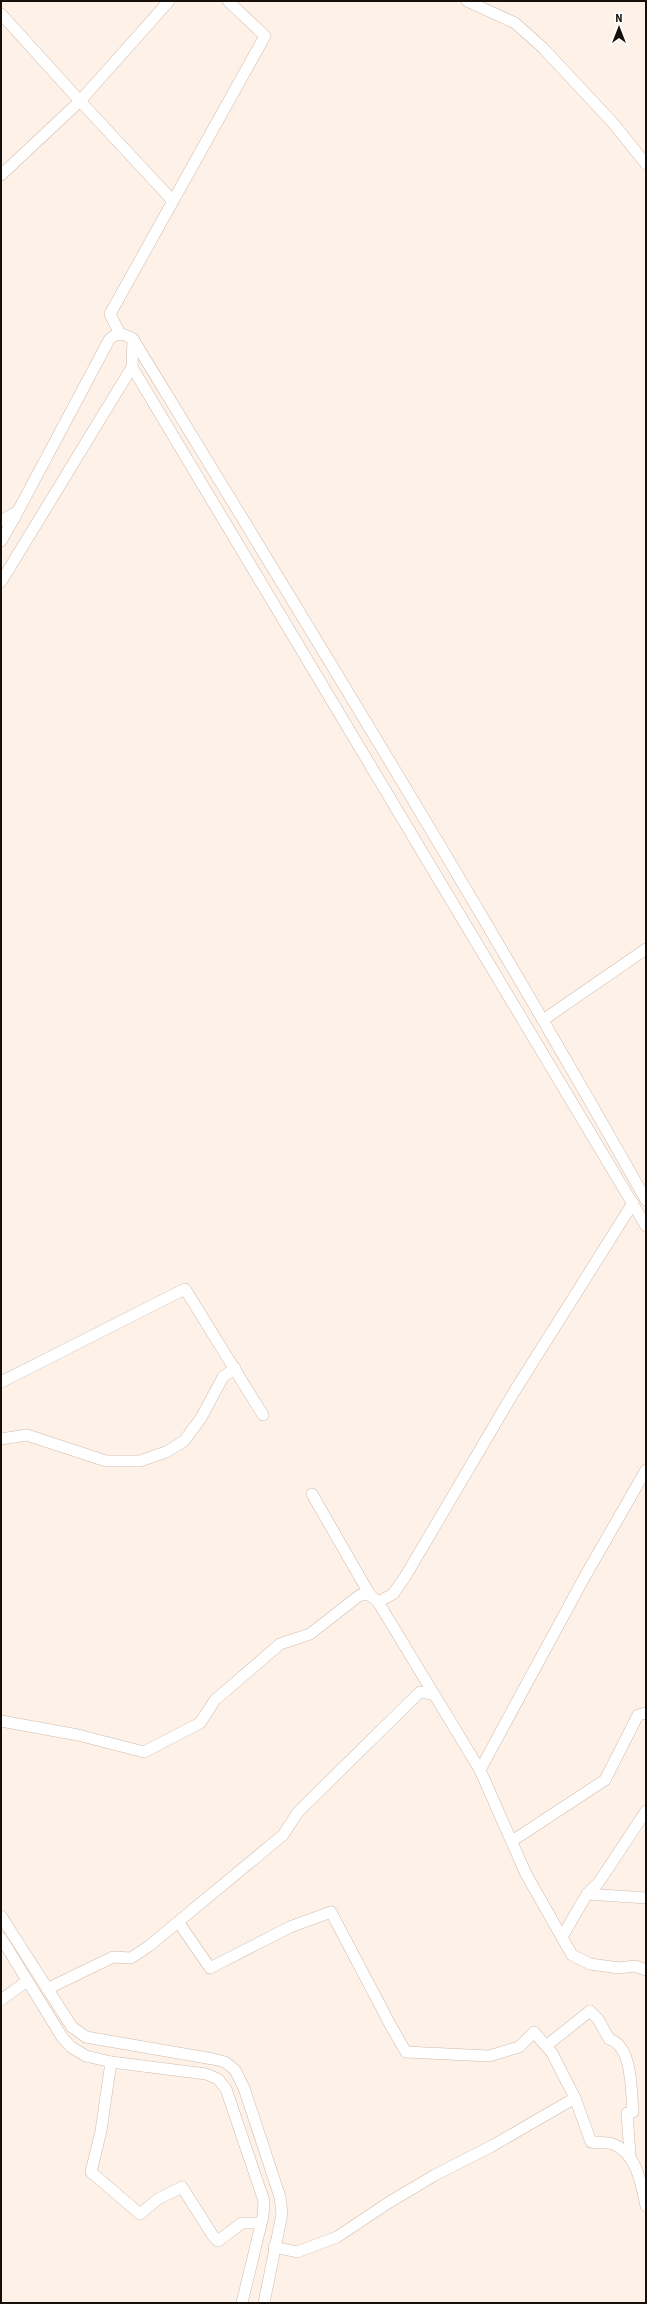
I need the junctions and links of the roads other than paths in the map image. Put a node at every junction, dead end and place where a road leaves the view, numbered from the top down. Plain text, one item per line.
1 (169, 1) edge
2 (228, 1) edge
3 (467, 1) edge
4 (1, 14) edge
5 (80, 101) junction
6 (646, 164) edge
7 (1, 175) edge
8 (173, 201) junction
9 (120, 334) junction
10 (133, 339) junction
11 (132, 367) junction
12 (18, 511) junction
13 (1, 521) edge
14 (1, 541) edge
15 (1, 582) edge
16 (646, 949) edge
17 (543, 1020) junction
18 (646, 1200) edge
19 (633, 1203) junction
20 (646, 1226) edge
21 (235, 1368) junction
22 (1, 1382) edge
23 (262, 1415) dead end
24 (1, 1439) edge
25 (646, 1470) edge
26 (312, 1494) dead end
27 (374, 1598) junction
28 (432, 1694) junction
29 (646, 1713) edge
30 (1, 1722) edge
31 (480, 1770) junction
32 (646, 1812) edge
33 (512, 1841) junction
34 (587, 1894) junction
35 (646, 1898) edge
36 (1, 1916) edge
37 (179, 1923) junction
38 (562, 1937) junction
39 (1, 1938) edge
40 (646, 1970) edge
41 (27, 1981) junction
42 (47, 1989) junction
43 (1, 2000) edge
44 (546, 2046) junction
45 (111, 2062) junction
46 (575, 2098) junction
47 (630, 2155) junction
48 (646, 2206) edge
49 (261, 2223) junction
50 (274, 2248) junction
51 (242, 2303) edge
52 (264, 2303) edge

1 - 5 street
2 - 8 street
3 - 6 street
4 - 5 street
5 - 7 street
5 - 8 street
8 - 9 street
9 - 10 street
9 - 12 street
10 - 11 street
10 - 17 street
11 - 15 street
11 - 19 street
12 - 13 street
12 - 14 street
16 - 17 street
17 - 18 street
19 - 20 street
19 - 27 street
21 - 22 street
21 - 23 street
21 - 24 street
25 - 31 street
26 - 27 street
27 - 28 street
27 - 30 street
28 - 31 street
28 - 37 street
29 - 33 street
31 - 33 street
32 - 34 street
33 - 38 street
34 - 35 street
34 - 38 street
36 - 42 street
37 - 42 street
37 - 44 street
38 - 40 street
39 - 41 street
41 - 43 street
41 - 45 street
42 - 50 street
44 - 46 street
44 - 47 street
45 - 49 street
45 - 49 street
46 - 47 street
46 - 50 street
47 - 48 street
49 - 51 street
50 - 52 street

